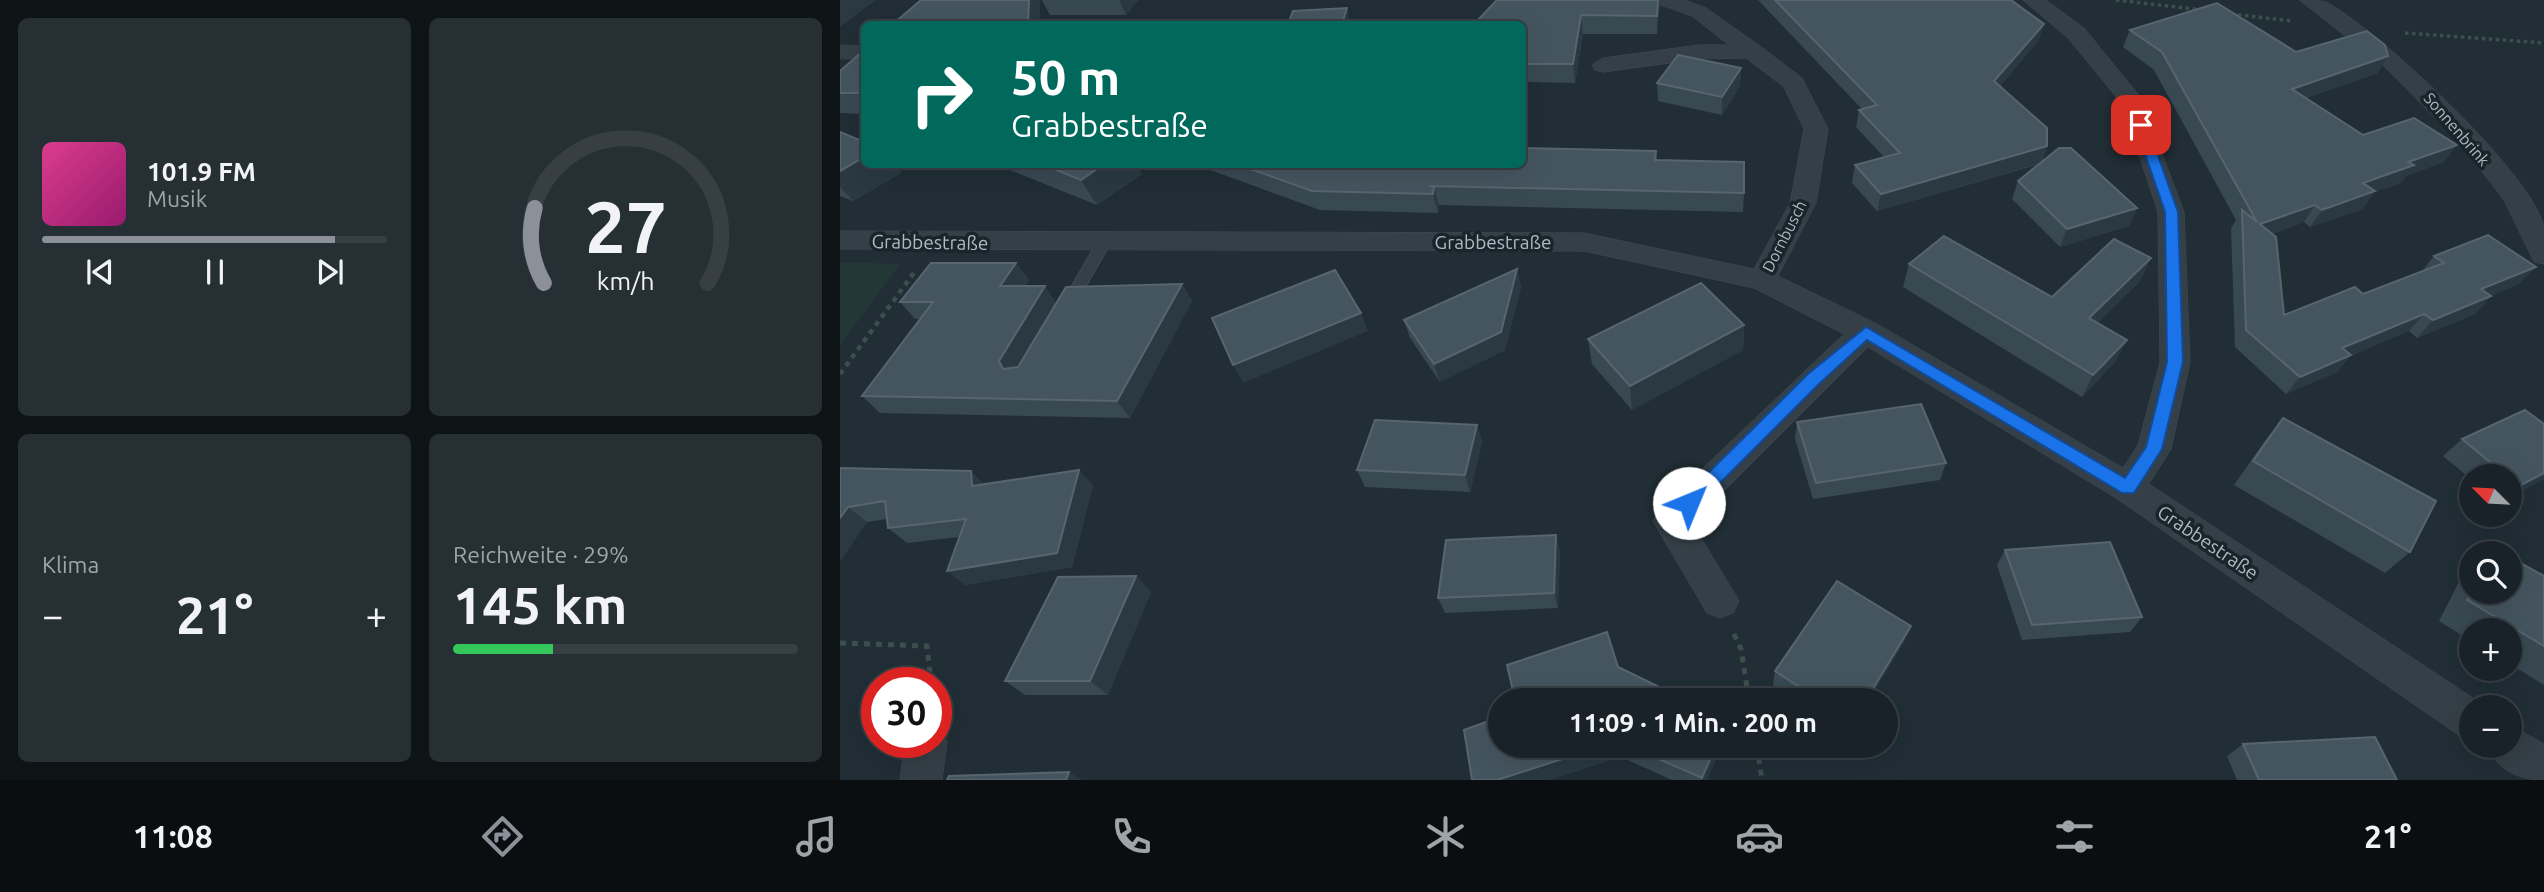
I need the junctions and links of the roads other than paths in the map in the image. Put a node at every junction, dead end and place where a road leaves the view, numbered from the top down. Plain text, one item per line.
1 (1665, 0) edge
2 (2033, 0) edge
3 (2310, 0) edge
4 (1752, 51) junction
5 (840, 52) edge
6 (861, 52) edge
7 (1603, 65) dead end
8 (840, 240) edge
9 (1104, 243) junction
10 (2544, 255) edge
11 (1762, 280) junction
12 (1057, 322) edge
13 (1866, 332) junction
14 (2128, 488) junction
15 (1720, 601) road end
16 (2459, 712) edge
17 (2522, 755) edge
18 (924, 758) edge
19 (2544, 769) edge
20 (921, 780) edge

1 - 4 street, Dornbusch
2 - 14 street
3 - 10 street, Sonnenbrink
4 - 7 street
4 - 11 street, Dornbusch
5 - 6 street
8 - 9 street, Grabbestraße
9 - 11 street, Grabbestraße
9 - 12 lane
11 - 13 street, Grabbestraße
13 - 14 street, Grabbestraße
13 - 15 street
14 - 16 street, Grabbestraße
17 - 19 street
18 - 20 street

